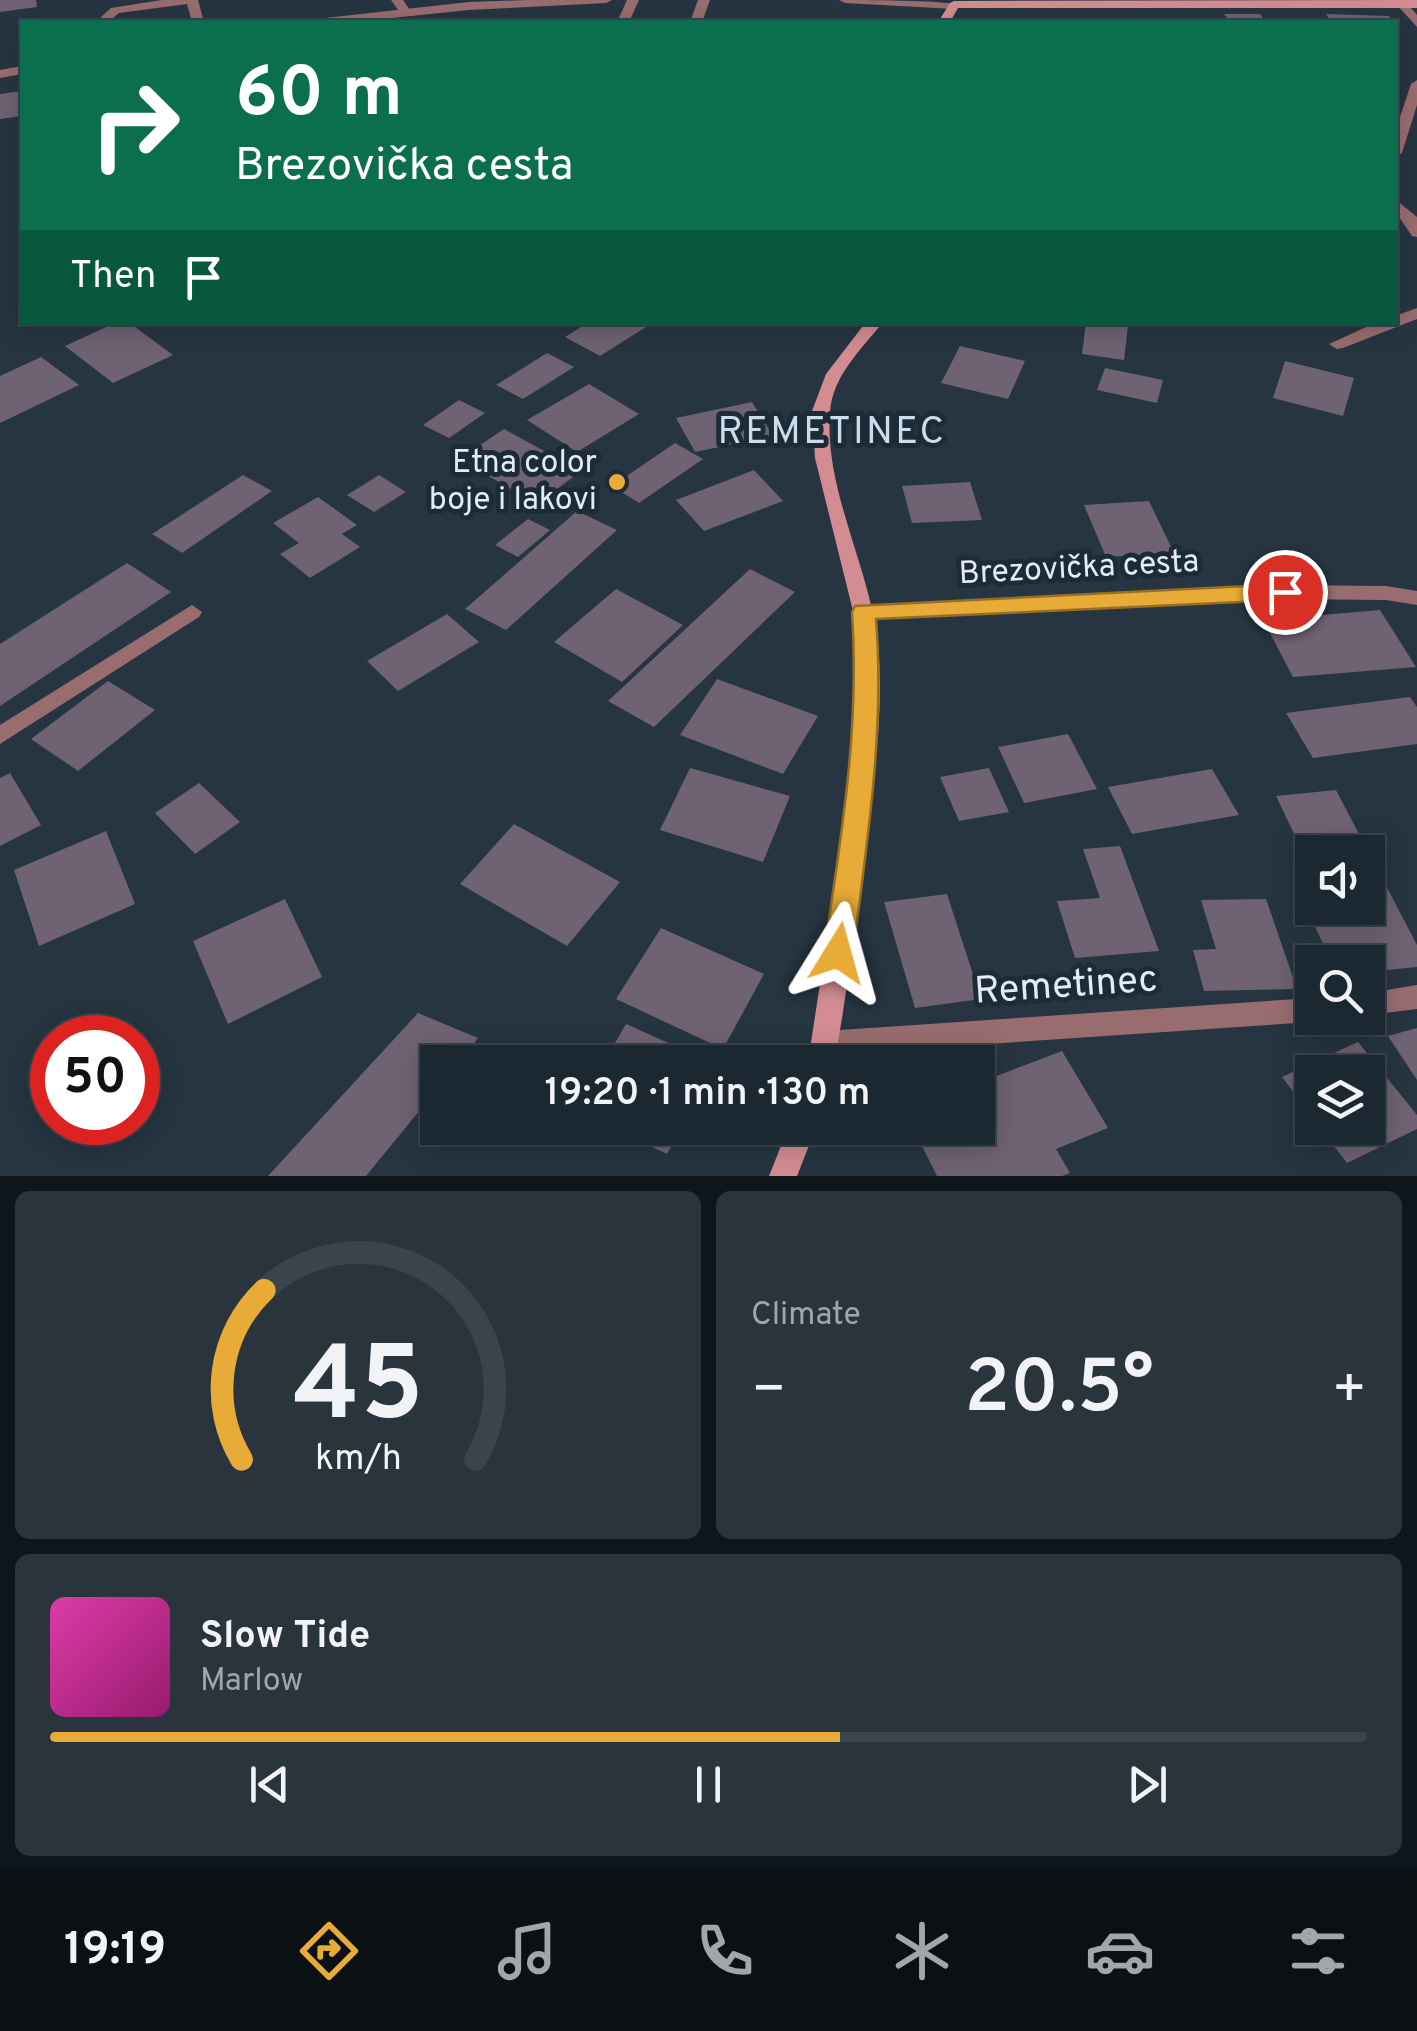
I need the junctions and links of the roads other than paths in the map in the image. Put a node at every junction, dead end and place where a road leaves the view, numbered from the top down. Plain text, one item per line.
1 (190, 0) edge
2 (398, 0) edge
3 (606, 0) edge
4 (844, 0) edge
5 (1402, 4) junction
6 (1417, 4) edge
7 (954, 6) junction
8 (405, 12) junction
9 (108, 20) edge
10 (340, 20) edge
11 (945, 20) edge
12 (1417, 23) edge
13 (1417, 84) edge
14 (1398, 144) edge
15 (1398, 206) edge
16 (1417, 233) edge
17 (874, 325) edge
18 (1386, 325) edge
19 (1337, 344) dead end
20 (1417, 598) edge
21 (192, 612) dead end
22 (864, 612) junction
23 (0, 736) edge
24 (1417, 997) edge
25 (1385, 1002) edge
26 (1295, 1011) edge
27 (824, 1045) edge
28 (914, 1045) edge
29 (795, 1145) edge
30 (783, 1176) edge

1 - 9 street
2 - 8 street
3 - 8 street
4 - 7 street
5 - 6 main road
5 - 7 main road
5 - 12 street
7 - 11 main road
8 - 10 street
13 - 14 street
15 - 16 street
17 - 22 main road
18 - 19 street
20 - 22 street, Brezovička cesta
21 - 23 street
22 - 27 main road
24 - 25 street
26 - 28 street, Remetinec
29 - 30 main road

